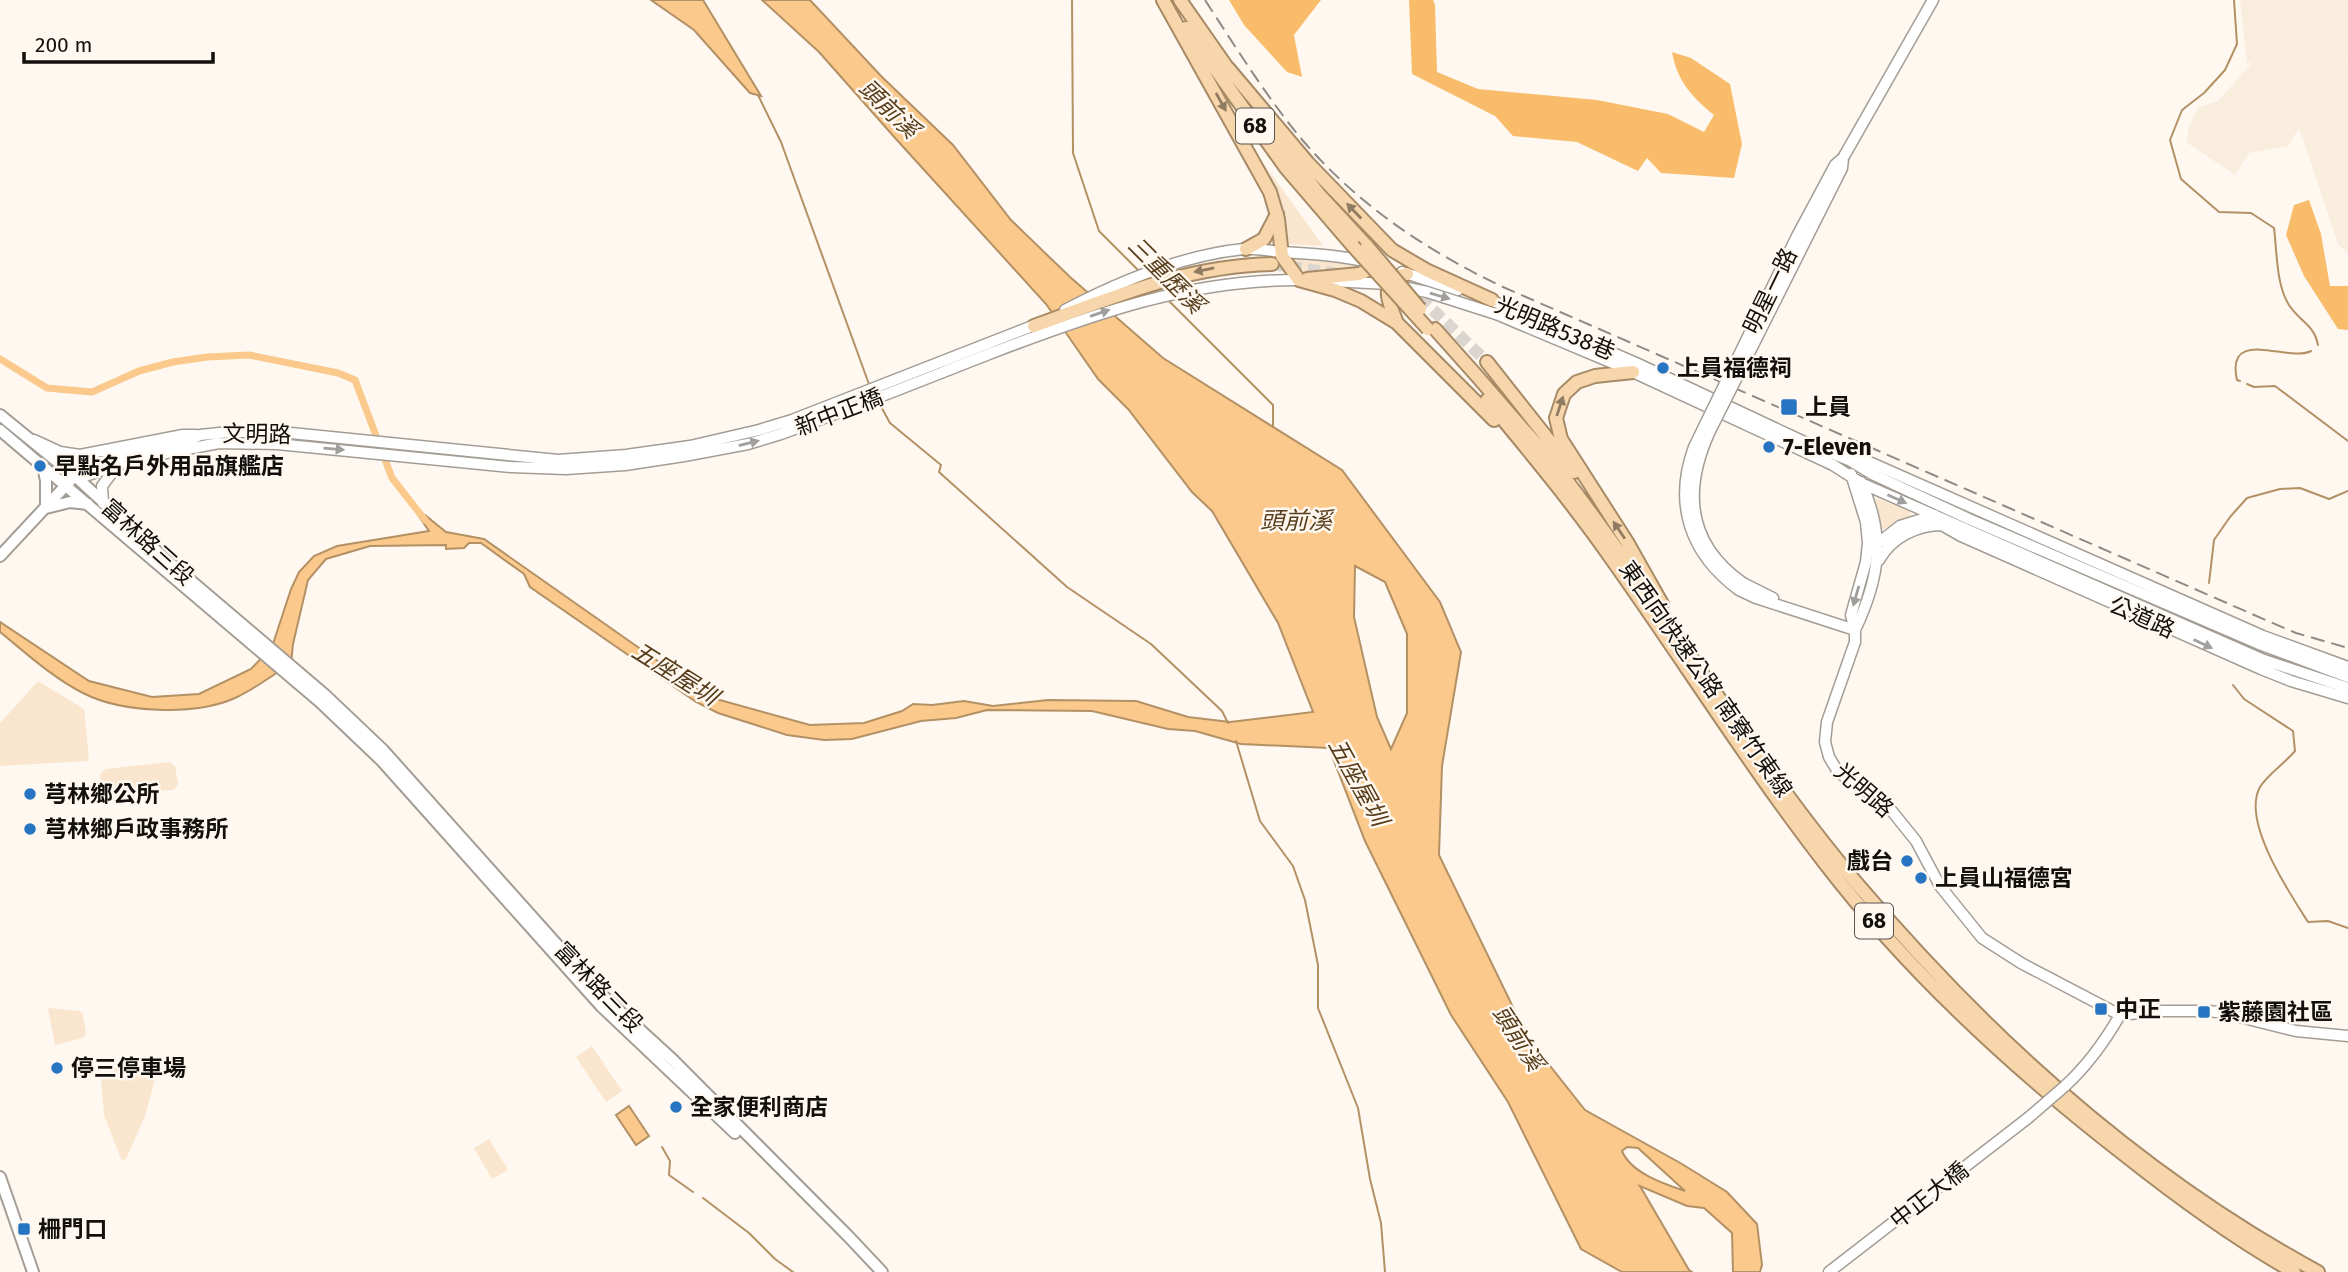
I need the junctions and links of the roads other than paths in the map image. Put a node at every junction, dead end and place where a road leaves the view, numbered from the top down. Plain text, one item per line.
1 (1164, 0) edge
2 (1180, 0) edge
3 (1933, 0) edge
4 (1228, 68) junction
5 (1277, 213) junction
6 (1372, 229) junction
7 (1246, 249) junction
8 (1281, 252) junction
9 (1272, 264) tunnel mouth
10 (1380, 266) junction
11 (1407, 274) junction
12 (1299, 279) junction
13 (1388, 284) junction
14 (1492, 300) junction
15 (1397, 323) junction
16 (1034, 326) junction
17 (1431, 329) junction
18 (1487, 362) tunnel mouth
19 (1633, 372) junction
20 (0, 415) edge
21 (0, 430) edge
22 (200, 435) junction
23 (30, 438) junction
24 (365, 447) junction
25 (1849, 460) junction
26 (43, 465) junction
27 (118, 466) junction
28 (1551, 477) junction
29 (1856, 479) junction
30 (71, 480) junction
31 (103, 503) junction
32 (88, 504) junction
33 (46, 508) junction
34 (1973, 509) junction
35 (1605, 510) junction
36 (1955, 511) junction
37 (1934, 515) junction
38 (1940, 524) junction
39 (1965, 527) junction
40 (1879, 543) junction
41 (0, 556) edge
42 (1866, 562) junction
43 (1875, 570) junction
44 (1855, 630) junction
45 (261, 646) junction
46 (1689, 653) junction
47 (2348, 667) edge
48 (2348, 677) edge
49 (2348, 688) edge
50 (322, 698) junction
51 (2348, 698) edge
52 (2120, 1015) junction
53 (2348, 1036) edge
54 (0, 1177) edge
55 (33, 1272) edge
56 (873, 1272) edge
57 (882, 1272) edge
58 (1829, 1272) edge
59 (2294, 1272) edge
60 (2318, 1272) edge

1 -> 5 highway
1 - 17 highway, 東西向快速公路 南寮竹東線 / 68, bridge
2 - 4 highway, 東西向快速公路 南寮竹東線 / 68
3 - 44 street, 明星一路, bridge
6 -> 4 highway
4 - 17 highway, 東西向快速公路 南寮竹東線 / 68, bridge
5 - 7 highway
5 - 8 highway
6 - 10 highway
6 - 14 highway
7 - 8 street, 光明路538巷
7 - 16 street, 新中正橋
8 - 10 street, 光明路538巷
8 - 12 highway
9 -> 16 highway
10 - 11 street, 光明路538巷
10 - 12 highway
11 - 13 highway
11 - 14 street, 光明路538巷
12 - 13 street, 光明路538巷
12 - 15 highway
24 -> 12 street, 新中正橋
13 - 15 highway
13 -> 19 street, 光明路538巷
14 - 25 street, 光明路538巷
15 - 28 highway
16 - 24 street, 新中正橋
17 - 28 highway, 東西向快速公路 南寮竹東線 / 68
17 - 46 highway, 東西向快速公路 南寮竹東線 / 68
18 - 35 highway
19 - 29 street, 光明路538巷
35 -> 19 highway
20 - 23 main road, 富林路三段
21 - 26 main road, 富林路三段
22 - 23 street
22 - 24 street, 文明路
22 - 30 street, 文明路
23 - 30 main road, 富林路三段
27 -> 24 street, 文明路
25 - 29 street, 光明路
25 - 34 street, 公道路
25 - 36 street, 公道路
26 - 30 main road, 富林路三段
26 - 33 main road
27 - 30 street, 文明路
27 - 31 street
28 - 59 highway, 東西向快速公路 南寮竹東線 / 68
29 -> 37 street, 公道路
29 - 40 street, 光明路
29 - 42 street, 光明路
30 - 31 main road, 富林路三段
30 - 32 main road, 富林路三段
30 - 33 main road
31 - 45 main road, 富林路三段
32 - 33 main road
32 - 45 main road, 富林路三段
33 - 41 main road
34 - 36 street, 公道路
34 - 47 street, 公道路
46 -> 35 highway
36 - 37 street, 公道路
36 - 48 street, 公道路
37 - 38 street
37 - 39 street, 公道路
37 - 40 street, 公道路
38 - 39 street, 公道路
38 - 43 street, 公道路
38 -> 51 street, 公道路
39 - 49 street, 公道路
40 - 42 street, 公道路
40 - 43 street, 光明路
42 -> 44 street, 光明路
43 - 44 street, 光明路
44 - 52 street, 光明路
45 - 50 main road
46 - 60 highway, 東西向快速公路 南寮竹東線 / 68
50 - 56 main road, 富林路三段
50 - 57 main road, 富林路三段
52 - 53 street
52 - 58 street, 中正大橋, bridge
54 - 55 main road

